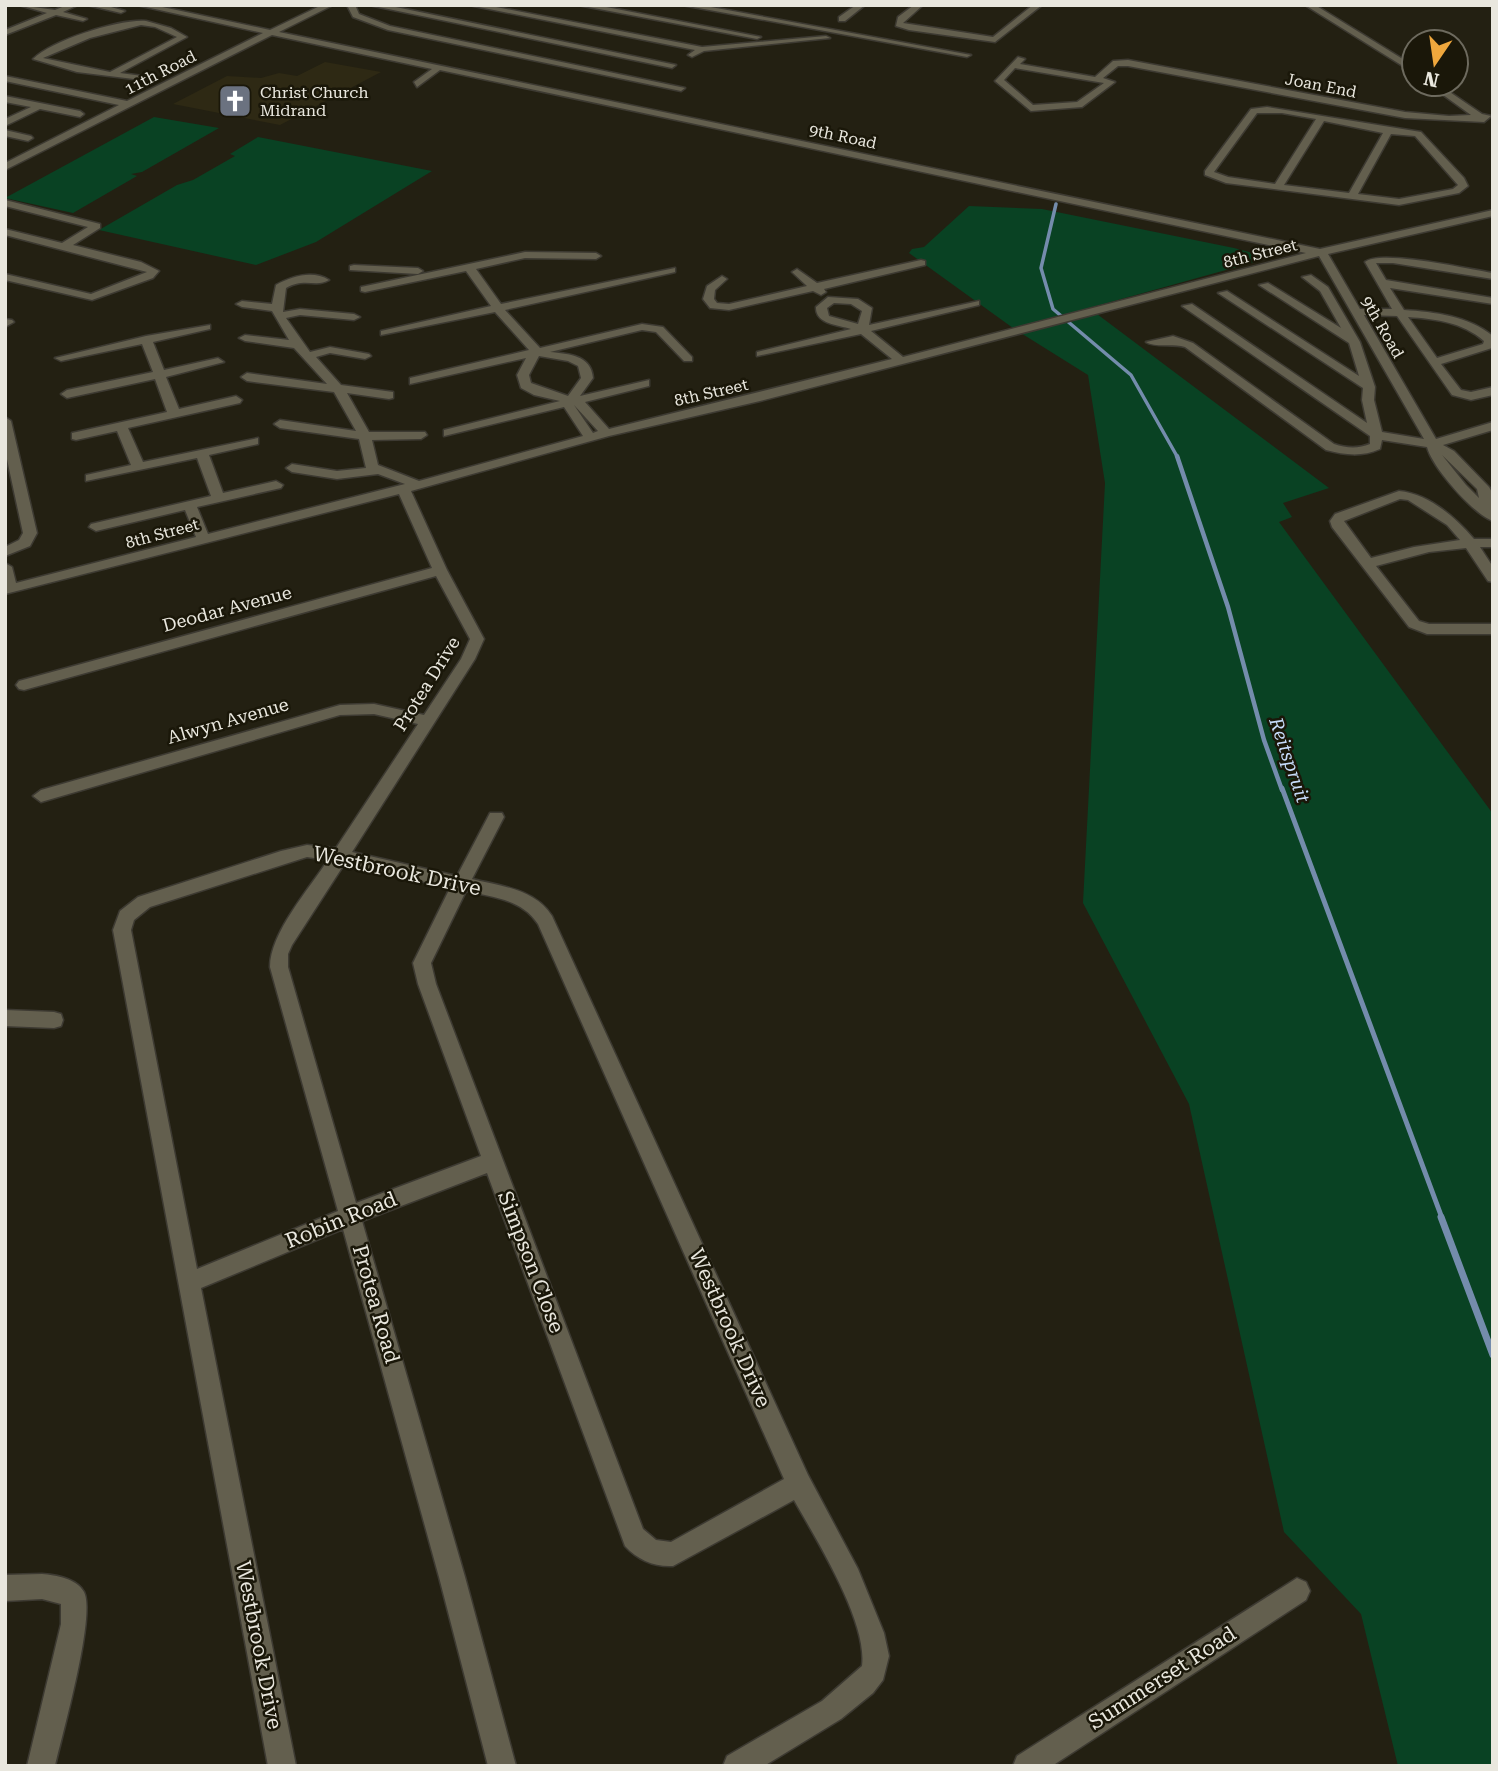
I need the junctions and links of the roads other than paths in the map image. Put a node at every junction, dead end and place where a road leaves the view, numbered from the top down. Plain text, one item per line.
1 (23, 5) edge
2 (74, 5) edge
3 (91, 5) edge
4 (141, 5) edge
5 (329, 5) edge
6 (351, 5) edge
7 (373, 5) edge
8 (473, 5) edge
9 (530, 5) edge
10 (543, 5) edge
11 (582, 5) edge
12 (686, 5) edge
13 (861, 5) edge
14 (919, 5) edge
15 (1038, 5) edge
16 (1309, 5) edge
17 (1318, 5) edge
18 (121, 11) dead end
19 (55, 13) junction
20 (514, 13) junction
21 (525, 15) junction
22 (83, 19) dead end
23 (842, 19) dead end
24 (17, 20) dead end
25 (29, 23) junction
26 (902, 26) junction
27 (489, 27) junction
28 (52, 28) dead end
29 (1349, 28) junction
30 (499, 30) junction
31 (5, 33) edge
32 (269, 33) junction
33 (24, 37) dead end
34 (858, 37) junction
35 (875, 39) junction
36 (777, 41) junction
37 (886, 41) junction
38 (702, 49) junction
39 (967, 55) dead end
40 (1400, 62) edge
41 (672, 65) junction
42 (1112, 66) junction
43 (78, 68) junction
44 (438, 68) junction
45 (1151, 68) junction
46 (1128, 70) junction
47 (112, 74) junction
48 (5, 78) edge
49 (147, 79) dead end
50 (1097, 79) junction
51 (646, 81) junction
52 (1111, 82) junction
53 (417, 84) dead end
54 (42, 86) junction
55 (681, 88) dead end
56 (1454, 98) edge
57 (1458, 98) edge
58 (8, 100) edge
59 (1334, 102) junction
60 (128, 104) junction
61 (39, 106) junction
62 (80, 114) dead end
63 (1309, 117) junction
64 (1488, 119) edge
65 (1326, 120) junction
66 (5, 122) edge
67 (1388, 132) junction
68 (5, 133) edge
69 (28, 138) dead end
70 (5, 167) edge
71 (1278, 187) junction
72 (1352, 196) junction
73 (5, 203) edge
74 (1493, 211) edge
75 (5, 232) edge
76 (57, 246) junction
77 (1322, 253) junction
78 (596, 256) dead end
79 (921, 263) dead end
80 (469, 267) junction
81 (354, 268) dead end
82 (671, 270) dead end
83 (446, 272) junction
84 (797, 272) dead end
85 (1493, 276) edge
86 (5, 277) edge
87 (1307, 277) dead end
88 (722, 279) dead end
89 (324, 280) dead end
90 (1382, 284) junction
91 (1264, 285) dead end
92 (816, 287) junction
93 (365, 289) dead end
94 (1223, 293) dead end
95 (832, 299) junction
96 (1493, 301) edge
97 (975, 303) dead end
98 (243, 304) dead end
99 (1188, 306) dead end
100 (498, 307) junction
101 (1354, 309) junction
102 (1398, 309) junction
103 (277, 312) junction
104 (354, 317) dead end
105 (206, 327) dead end
106 (862, 329) junction
107 (385, 333) dead end
108 (245, 338) dead end
109 (146, 339) junction
110 (1152, 342) dead end
111 (1354, 342) junction
112 (298, 345) junction
113 (536, 351) junction
114 (761, 354) dead end
115 (308, 356) junction
116 (365, 356) dead end
117 (61, 358) dead end
118 (688, 359) dead end
119 (900, 360) junction
120 (218, 362) dead end
121 (1436, 362) junction
122 (159, 376) junction
123 (247, 377) dead end
124 (414, 381) dead end
125 (645, 383) dead end
126 (1369, 387) junction
127 (339, 390) junction
128 (1493, 391) edge
129 (66, 394) dead end
130 (389, 395) dead end
131 (236, 400) dead end
132 (571, 401) junction
133 (174, 413) junction
134 (5, 421) edge
135 (281, 424) dead end
136 (121, 426) junction
137 (1493, 426) edge
138 (448, 433) dead end
139 (606, 433) junction
140 (421, 435) dead end
141 (1376, 435) junction
142 (76, 436) dead end
143 (365, 436) junction
144 (590, 437) junction
145 (254, 440) dead end
146 (1433, 444) junction
147 (202, 453) junction
148 (9, 454) edge
149 (138, 466) junction
150 (292, 468) dead end
151 (377, 470) junction
152 (91, 478) dead end
153 (276, 485) dead end
154 (410, 486) junction
155 (218, 497) junction
156 (189, 505) junction
157 (1489, 512) edge
158 (96, 527) dead end
159 (203, 539) junction
160 (1470, 542) junction
161 (1493, 543) edge
162 (5, 552) edge
163 (1367, 564) junction
164 (5, 568) edge
165 (440, 570) junction
166 (1493, 578) edge
167 (8, 589) edge
168 (1493, 629) edge
169 (24, 685) dead end
170 (428, 721) junction
171 (41, 796) dead end
172 (496, 817) dead end
173 (339, 855) junction
174 (462, 884) junction
175 (5, 1018) edge
176 (54, 1020) dead end
177 (493, 1161) junction
178 (351, 1215) junction
179 (191, 1282) junction
180 (799, 1484) junction
181 (5, 1588) edge
182 (1297, 1591) dead end
183 (41, 1766) edge
184 (282, 1766) edge
185 (502, 1766) edge
186 (737, 1766) edge
187 (1027, 1766) edge

1 - 19 street
2 - 19 street
3 - 18 street
4 - 32 street, 9th Road
5 - 32 street, 11th Road
6 - 51 street
7 - 27 street
8 - 20 street
9 - 20 street
10 - 21 street
11 - 36 street
12 - 34 street
13 - 23 street
14 - 26 street
15 - 26 street
16 - 29 street
17 - 29 street
19 - 22 street
19 - 25 street
20 - 21 street
20 - 27 street
21 - 30 street
21 - 38 street
24 - 25 street
25 - 28 street
25 - 31 street
26 - 35 street
26 - 37 street
27 - 30 street
29 - 40 street
30 - 41 street
31 - 33 street
32 - 44 street, 9th Road
32 - 60 street, 11th Road
34 - 35 street
34 - 36 street
35 - 37 street
36 - 38 street
37 - 39 street
38 - 41 street
41 - 51 street
42 - 45 street
42 - 46 street
42 - 50 street
43 - 47 street
43 - 47 street
43 - 54 street
44 - 53 street
44 - 77 street, 9th Road
45 - 46 street
45 - 59 street, Joan End
46 - 52 street
47 - 49 street
48 - 54 street
50 - 52 street
50 - 52 street
51 - 55 street
54 - 58 street
54 - 60 street
56 - 64 street
57 - 64 street
58 - 61 street
59 - 63 street
59 - 64 street, Joan End
59 - 65 street
60 - 70 street, 11th Road
61 - 62 street
61 - 66 street
63 - 65 street
63 - 71 street
65 - 67 street
65 - 71 street
67 - 72 street
67 - 72 street
68 - 69 street
71 - 72 street
73 - 76 street
74 - 77 street, 8th Street
75 - 76 street
76 - 86 street
77 - 101 street, 9th Road
77 - 119 street, 8th Street
78 - 80 street
79 - 92 street
80 - 83 street
80 - 100 street
81 - 83 street
82 - 100 street
83 - 93 street
84 - 92 street
85 - 90 street
87 - 111 street
88 - 92 street
89 - 103 street
90 - 96 street
90 - 102 street
91 - 111 street
92 - 95 street
94 - 126 street
95 - 106 street
95 - 106 street
97 - 106 street
98 - 103 street
99 - 141 street
100 - 107 street
100 - 113 street
101 - 102 street
101 - 146 street, 9th Road
102 - 121 street
102 - 121 street
103 - 104 street
103 - 112 street
105 - 109 street
106 - 114 street
106 - 119 street
108 - 112 street
109 - 117 street
109 - 122 street
110 - 141 street
111 - 126 street
112 - 115 street
113 - 118 street
113 - 124 street
113 - 132 street
113 - 132 street
115 - 116 street
115 - 127 street
119 - 139 street, 8th Street
120 - 122 street
121 - 128 street
122 - 129 street
122 - 133 street
123 - 127 street
125 - 132 street
126 - 141 street
127 - 130 street
127 - 143 street
131 - 133 street
132 - 138 street
132 - 139 street
132 - 144 street
133 - 136 street
134 - 148 street
135 - 143 street
136 - 142 street
136 - 149 street
137 - 146 street
139 - 144 street, 8th Street
140 - 143 street
141 - 146 street
143 - 151 street
144 - 154 street, 8th Street
145 - 147 street
146 - 157 street, 9th Road
147 - 149 street
147 - 155 street
148 - 162 street
149 - 152 street
150 - 151 street
151 - 154 street
153 - 155 street
154 - 159 street, 8th Street
154 - 165 street, Protea Drive
155 - 156 street
156 - 158 street
156 - 159 street
159 - 167 street, 8th Street
160 - 161 street
160 - 163 street
160 - 163 street
160 - 166 street
163 - 168 street
164 - 167 street
165 - 169 street, Deodar Avenue
165 - 170 street, Protea Drive
170 - 171 street, Alwyn Avenue
170 - 173 street, Protea Drive
172 - 174 street, Simpson Close
173 - 174 street, Westbrook Drive
173 - 178 street, Protea Road
173 - 179 street, Westbrook Drive
174 - 177 street, Simpson Close
174 - 180 street, Westbrook Drive
175 - 176 street
177 - 178 street, Robin Road
177 - 180 street, Simpson Close
178 - 179 street, Robin Road
178 - 185 street, Protea Road
179 - 184 street, Westbrook Drive
180 - 186 street, Westbrook Drive
181 - 183 street
182 - 187 street, Summerset Road

